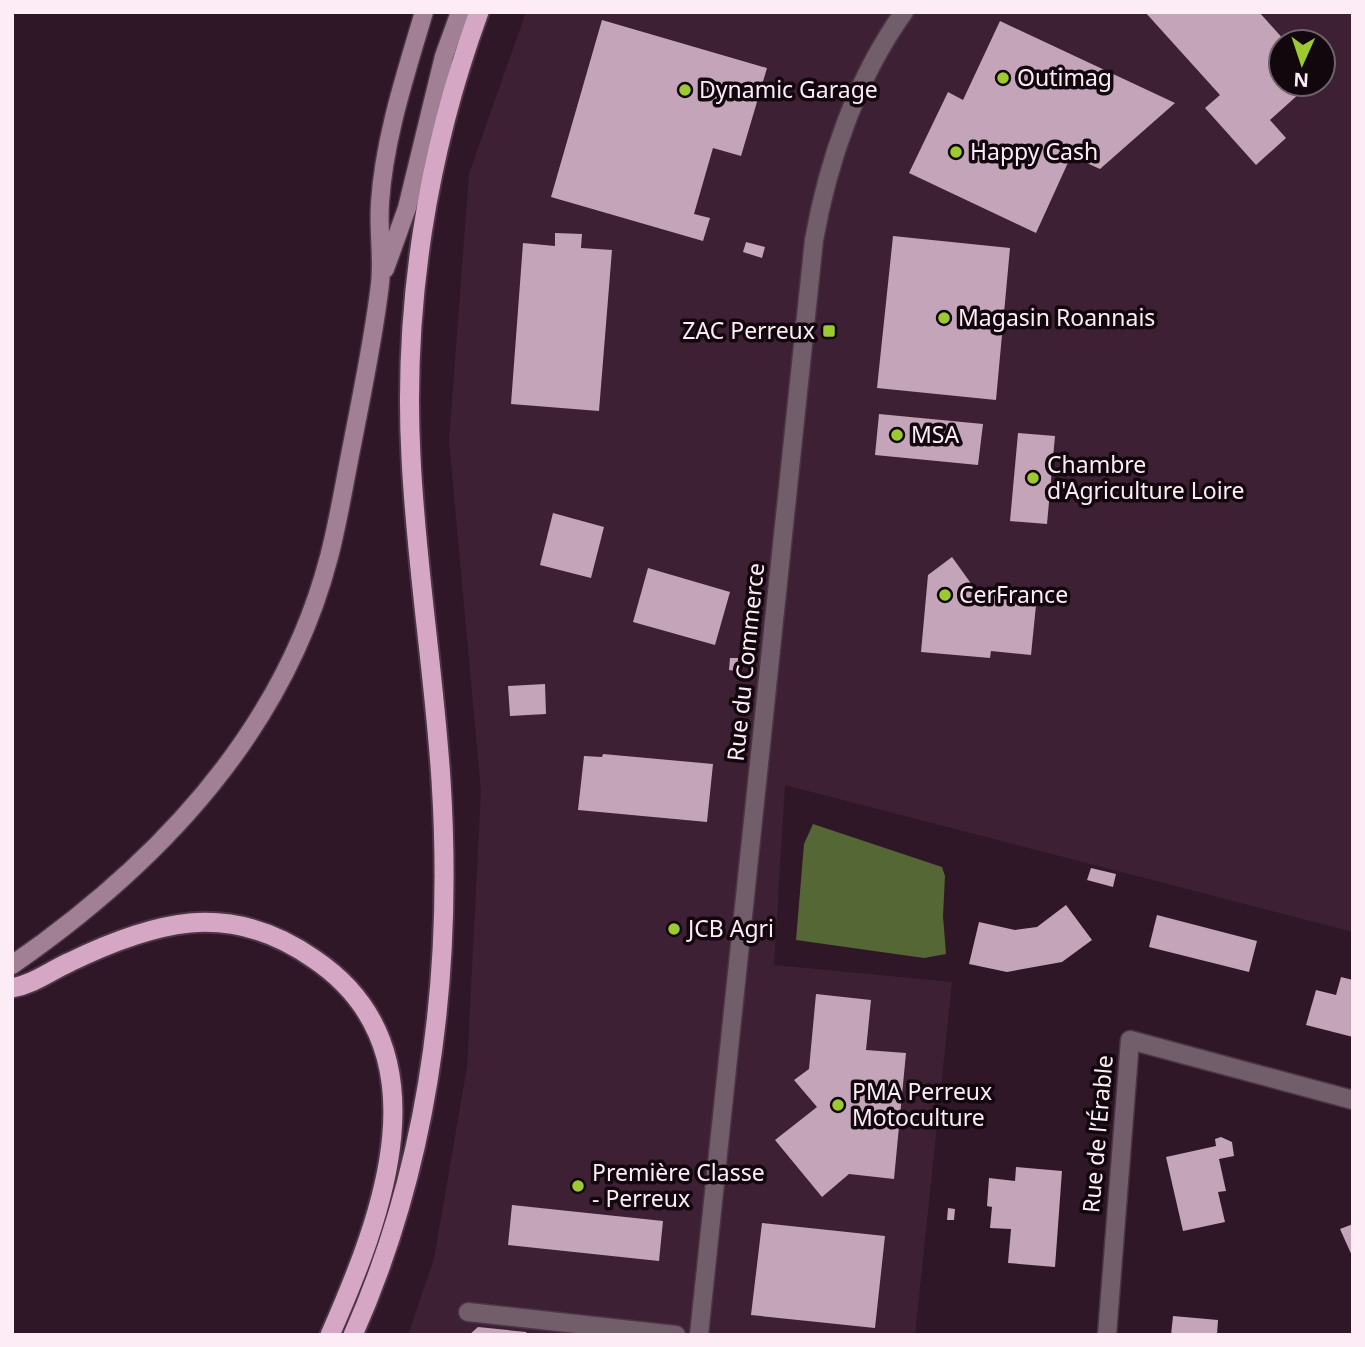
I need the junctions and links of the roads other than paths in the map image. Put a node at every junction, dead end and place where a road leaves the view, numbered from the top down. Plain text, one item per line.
1 (424, 12) edge
2 (460, 12) edge
3 (479, 12) edge
4 (904, 12) edge
5 (380, 282) junction
6 (12, 965) edge
7 (12, 988) edge
8 (1353, 1100) edge
9 (468, 1312) dead end
10 (610, 1331) edge
11 (330, 1335) edge
12 (353, 1335) edge
13 (676, 1335) edge
14 (699, 1335) edge
15 (1107, 1335) edge

1 - 5 main road
2 - 5 main road
3 - 12 highway
4 - 14 street, Rue du Commerce
5 - 6 main road
7 - 11 highway
8 - 15 street, Rue de l’Érable
9 - 10 street
10 - 13 street

